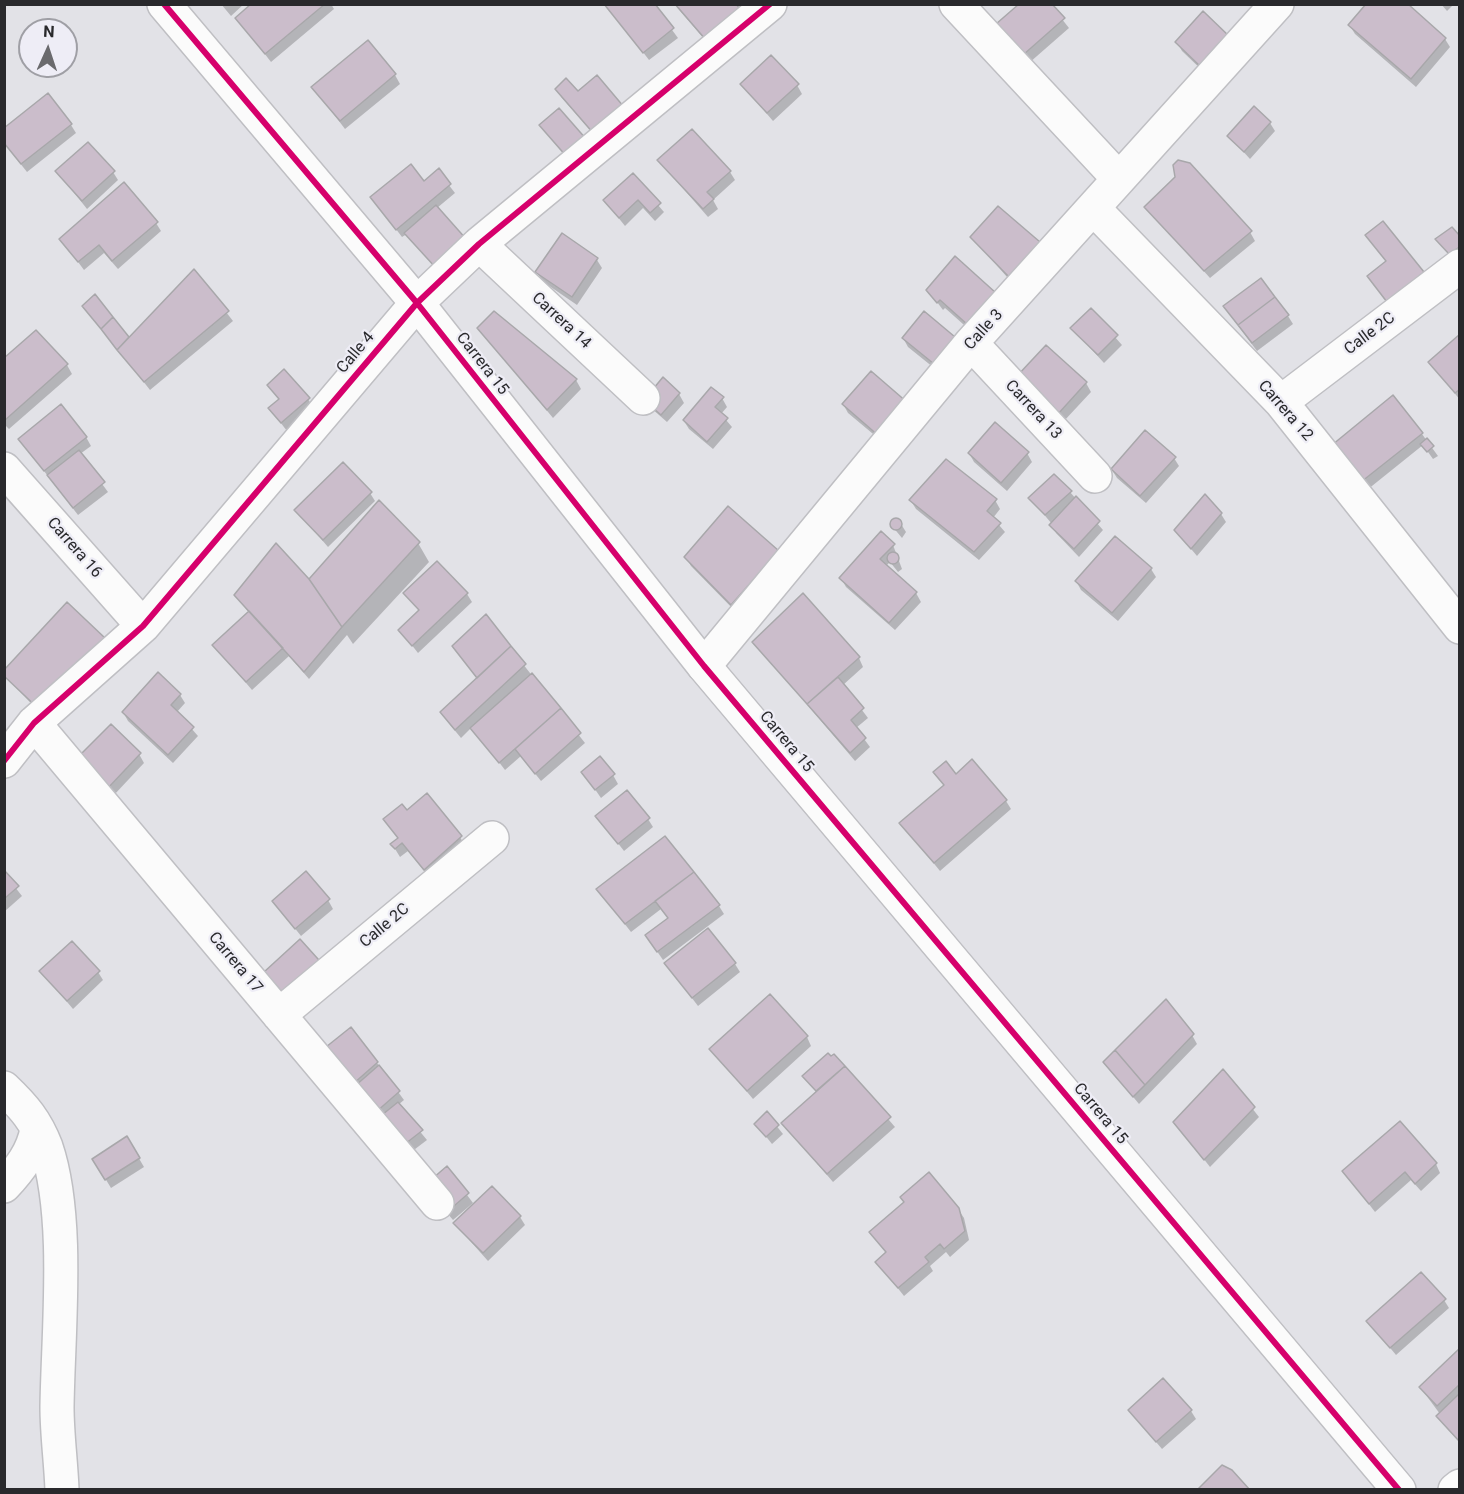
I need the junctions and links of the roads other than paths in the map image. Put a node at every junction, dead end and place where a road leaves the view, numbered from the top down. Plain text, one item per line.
1 (164, 4) edge
2 (770, 4) edge
3 (956, 4) edge
4 (1277, 4) edge
5 (1119, 179) junction
6 (1094, 209) junction
7 (479, 244) junction
8 (1460, 266) edge
9 (417, 303) junction
10 (971, 343) junction
11 (643, 398) dead end
12 (1281, 402) junction
13 (4, 469) edge
14 (1095, 476) dead end
15 (143, 626) junction
16 (1460, 627) edge
17 (704, 666) junction
18 (34, 723) junction
19 (4, 761) edge
20 (492, 838) dead end
21 (279, 1015) junction
22 (4, 1088) edge
23 (37, 1129) junction
24 (4, 1186) edge
25 (436, 1203) dead end
26 (1460, 1485) edge
27 (63, 1490) edge
28 (1399, 1490) edge
29 (1455, 1490) edge

1 - 9 street, Carrera 15
2 - 7 street, Calle 4
3 - 5 street
4 - 5 street, Calle 3
5 - 6 street, Calle 3
6 - 10 street, Calle 3
6 - 12 street, Carrera 12
7 - 9 street, Calle 4
7 - 11 street, Carrera 14
8 - 12 street, Calle 2C
9 - 15 street, Calle 4
9 - 17 street, Carrera 15
10 - 14 street, Carrera 13
10 - 17 street, Calle 3
12 - 16 street, Carrera 12
13 - 15 street, Carrera 16
15 - 18 street, Calle 4
17 - 28 street, Carrera 15
18 - 19 street, Calle 4
18 - 21 street, Carrera 17
20 - 21 street, Calle 2C
21 - 25 street, Carrera 17
22 - 23 street
23 - 24 street
23 - 27 street
26 - 29 street

